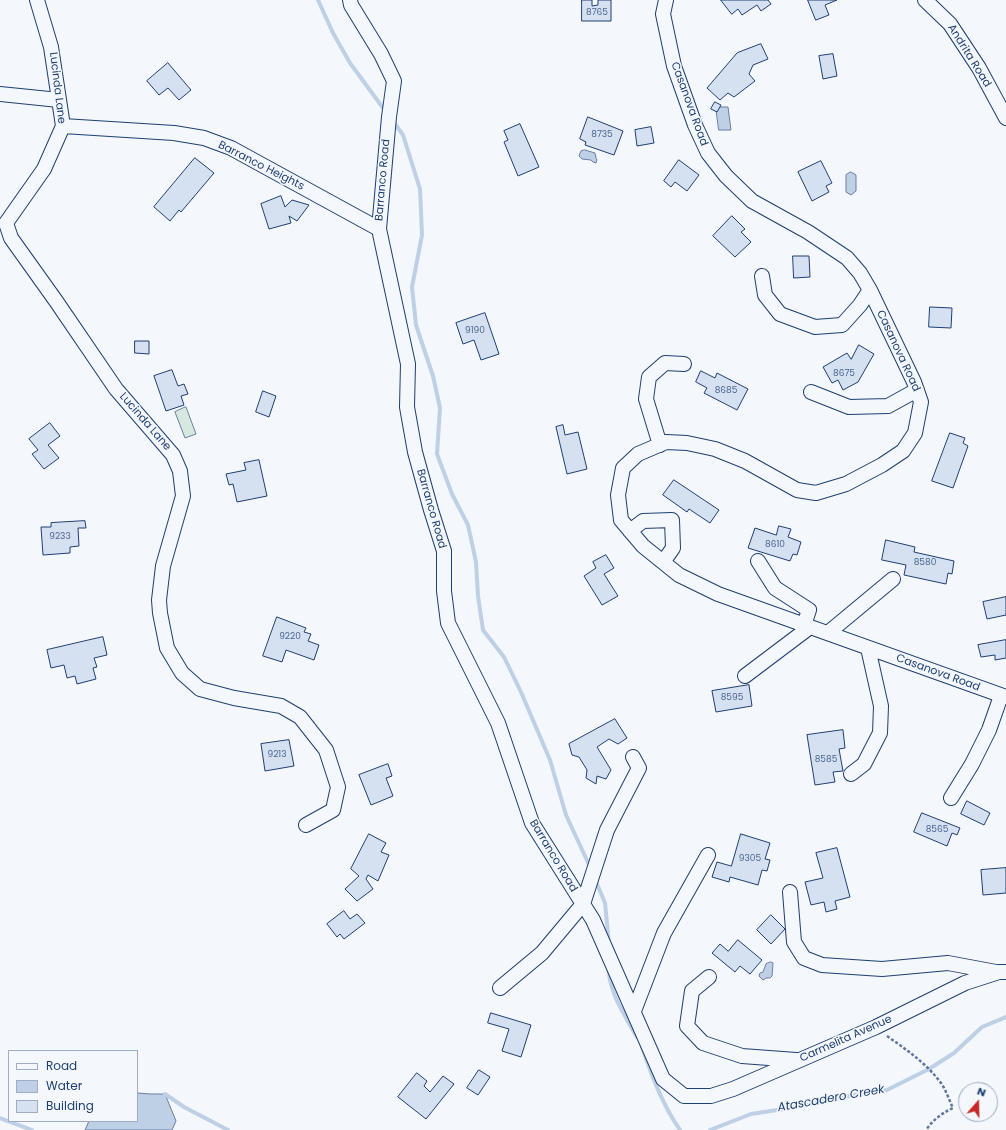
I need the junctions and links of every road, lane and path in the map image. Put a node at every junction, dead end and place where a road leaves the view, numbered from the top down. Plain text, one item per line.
1 (37, 0) edge
2 (350, 0) edge
3 (666, 0) edge
4 (926, 0) edge
5 (0, 94) edge
6 (59, 100) junction
7 (1006, 118) edge
8 (63, 126) junction
9 (379, 229) junction
10 (762, 276) dead end
11 (870, 290) junction
12 (684, 364) dead end
13 (917, 390) junction
14 (811, 392) dead end
15 (660, 445) junction
16 (630, 531) junction
17 (758, 561) dead end
18 (663, 562) junction
19 (893, 579) dead end
20 (807, 626) junction
21 (828, 634) junction
22 (868, 648) junction
23 (745, 676) dead end
24 (1004, 697) edge
25 (633, 757) dead end
26 (851, 774) dead end
27 (951, 798) dead end
28 (306, 825) dead end
29 (708, 855) dead end
30 (790, 892) dead end
31 (583, 904) junction
32 (1002, 972) edge
33 (708, 977) dead end
34 (500, 988) dead end
35 (634, 1011) junction
36 (876, 1027) junction
37 (799, 1061) junction
38 (684, 1096) joint
39 (926, 1130) edge

1 - 6 street, Lucinda Lane
2 - 9 street, Barranco Road
3 - 11 street, Casanova Road
4 - 7 street, Andrita Road
5 - 6 street
6 - 8 street, Lucinda Lane
8 - 9 street, Barranco Heights
8 - 28 street, Lucinda Lane
9 - 31 street, Barranco Road
10 - 11 street
11 - 13 street, Casanova Road
12 - 15 street
13 - 14 street
13 - 15 street, Casanova Road
15 - 16 street, Casanova Road
16 - 18 street, Casanova Road
16 - 18 street
17 - 20 street
18 - 20 street, Casanova Road
19 - 21 street
20 - 21 street, Casanova Road
20 - 23 street
21 - 22 street, Casanova Road
22 - 24 street, Casanova Road
22 - 26 street
24 - 27 street
25 - 31 street
29 - 35 street
30 - 32 street
31 - 34 street
31 - 35 street, Barranco Road
32 - 36 street, Carmelita Avenue
33 - 37 street
35 - 38 street, Barranco Road
36 - 37 street, Carmelita Avenue
36 - 39 path
37 - 38 street, Carmelita Avenue

